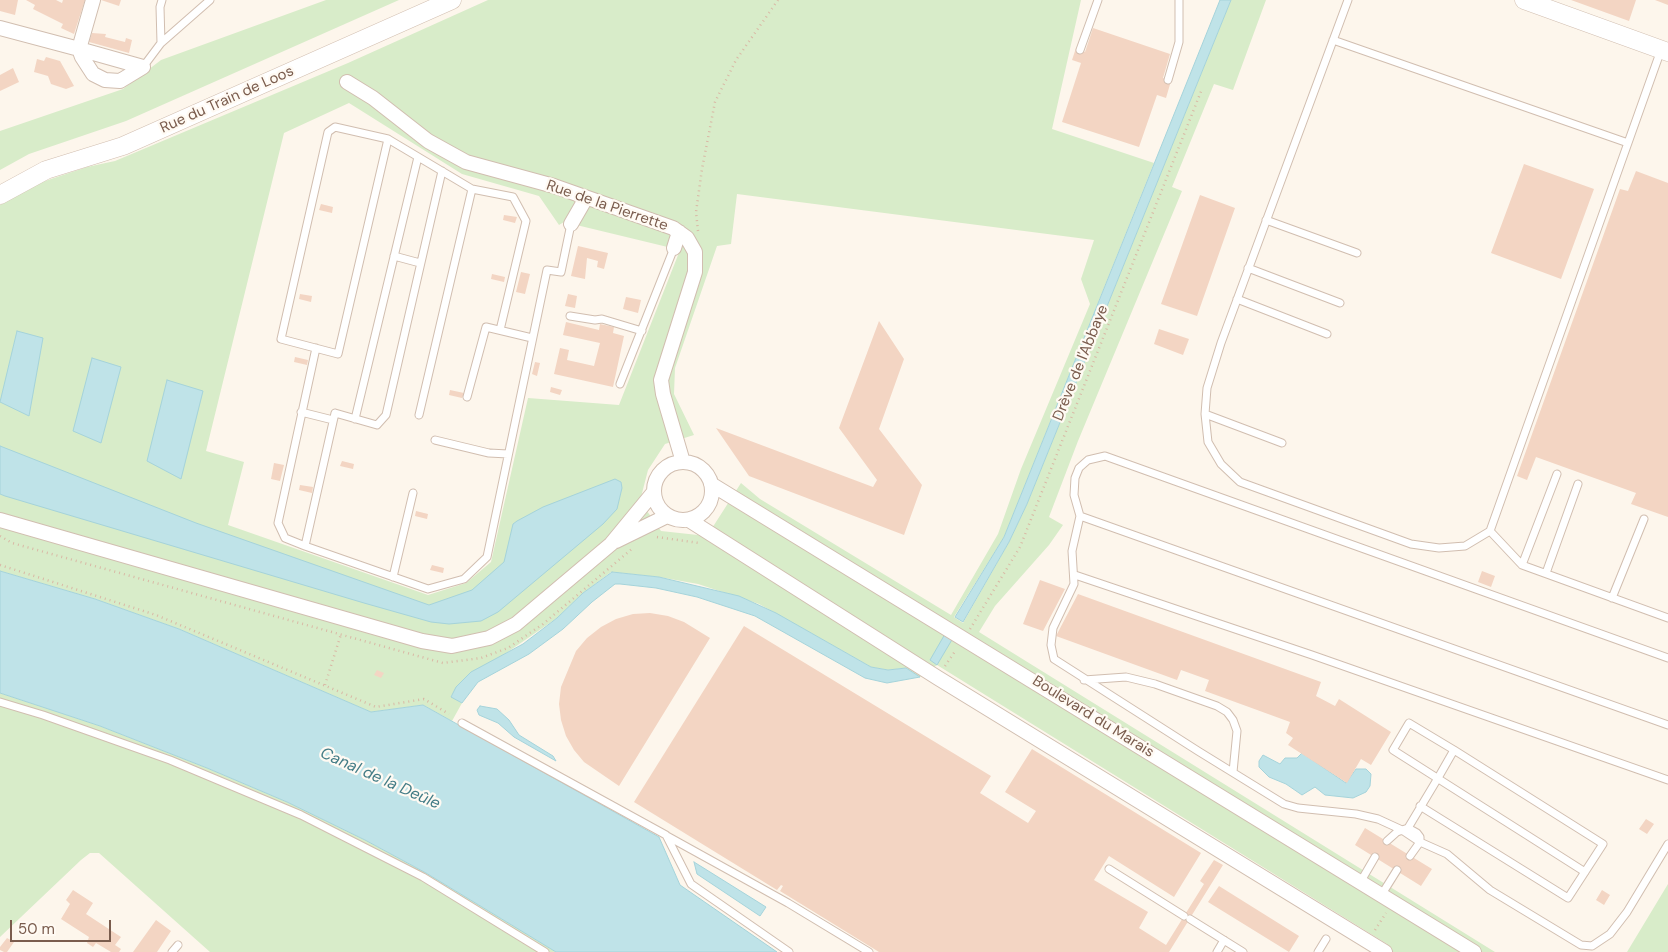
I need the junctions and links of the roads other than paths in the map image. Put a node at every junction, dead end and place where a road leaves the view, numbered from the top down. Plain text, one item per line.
1 (93, 0) edge
2 (162, 0) edge
3 (210, 0) edge
4 (452, 0) edge
5 (1098, 0) edge
6 (1180, 0) edge
7 (1348, 0) edge
8 (1524, 0) edge
9 (0, 28) edge
10 (1333, 40) junction
11 (161, 43) junction
12 (79, 48) junction
13 (1080, 50) dead end
14 (1665, 51) edge
15 (143, 67) junction
16 (1168, 80) dead end
17 (347, 82) dead end
18 (388, 139) junction
19 (1628, 143) junction
20 (418, 157) junction
21 (442, 171) junction
22 (472, 189) junction
23 (0, 195) edge
24 (586, 198) junction
25 (1266, 220) junction
26 (571, 224) joint
27 (679, 232) junction
28 (674, 248) joint
29 (1357, 253) dead end
30 (394, 256) junction
31 (420, 263) junction
32 (1248, 268) junction
33 (1237, 299) junction
34 (1340, 303) dead end
35 (570, 316) dead end
36 (500, 330) junction
37 (642, 331) junction
38 (1327, 334) dead end
39 (532, 338) junction
40 (316, 348) junction
41 (620, 384) dead end
42 (467, 397) dead end
43 (301, 412) junction
44 (1205, 414) junction
45 (419, 415) dead end
46 (356, 419) junction
47 (333, 420) junction
48 (435, 440) dead end
49 (1282, 443) dead end
50 (508, 454) junction
51 (684, 462) junction
52 (1557, 474) dead end
53 (711, 484) junction
54 (1578, 484) dead end
55 (413, 493) dead end
56 (653, 493) junction
57 (667, 516) junction
58 (1080, 516) junction
59 (1644, 519) dead end
60 (689, 520) junction
61 (1, 524) edge
62 (1490, 531) junction
63 (611, 544) junction
64 (305, 546) junction
65 (1522, 565) junction
66 (1546, 573) junction
67 (1075, 576) junction
68 (393, 577) junction
69 (1612, 598) junction
70 (1668, 618) edge
71 (1668, 658) edge
72 (1084, 680) junction
73 (0, 702) edge
74 (462, 723) dead end
75 (1668, 725) edge
76 (1454, 750) junction
77 (1233, 772) junction
78 (1438, 778) junction
79 (1668, 780) edge
80 (1420, 806) junction
81 (1405, 829) junction
82 (666, 836) junction
83 (1387, 841) dead end
84 (1420, 842) junction
85 (1668, 844) edge
86 (1410, 856) dead end
87 (1375, 857) dead end
88 (1110, 870) dead end
89 (1397, 870) dead end
90 (1585, 872) junction
91 (1361, 881) junction
92 (1388, 898) junction
93 (1224, 940) junction
94 (1326, 940) dead end
95 (178, 945) dead end
96 (1376, 948) edge
97 (1591, 949) edge
98 (172, 952) edge
99 (545, 952) edge
100 (789, 952) edge
101 (868, 952) edge
102 (1217, 952) edge
103 (1243, 952) edge
104 (1318, 952) edge
105 (1474, 952) edge

1 - 12 street
2 - 11 lane
3 - 11 lane
4 - 23 street, Rue du Train de Loos
5 - 13 lane
6 - 16 lane
7 - 10 lane
8 - 14 street
9 - 12 street
10 - 19 lane
10 - 25 lane
11 - 15 lane
12 - 15 street
12 - 15 street
14 - 19 lane
17 - 24 street, Rue de la Pierrette
18 - 20 lane
18 - 40 lane
18 - 40 lane
19 - 62 lane
20 - 21 lane
20 - 30 lane
21 - 22 lane
21 - 31 lane
22 - 36 lane
22 - 45 lane
24 - 26 street
24 - 27 street, Rue de la Pierrette
25 - 29 lane
25 - 32 lane
26 - 39 lane
27 - 28 street
27 - 51 street, Rue de la Pierrette
28 - 37 lane
30 - 31 lane
30 - 46 lane
31 - 46 lane
32 - 33 lane
32 - 34 lane
33 - 38 lane
33 - 44 lane
35 - 37 lane
36 - 39 lane
36 - 42 lane
37 - 41 lane
39 - 50 lane
40 - 43 lane
43 - 47 lane
43 - 64 lane
44 - 49 lane
44 - 62 lane
46 - 47 lane
47 - 64 lane
48 - 50 lane
50 - 68 lane
51 - 53 street
51 - 56 street
52 - 65 lane
53 - 60 street
53 - 91 street, Boulevard du Marais
54 - 66 lane
55 - 68 lane
56 - 57 street
56 - 63 street
57 - 60 street
57 - 63 street
58 - 67 lane
58 - 71 lane
58 - 75 lane
59 - 69 lane
60 - 96 street
61 - 63 street
62 - 65 lane
64 - 68 lane
65 - 66 lane
66 - 69 lane
67 - 72 lane
67 - 79 lane
69 - 70 lane
72 - 77 lane
72 - 77 lane
73 - 99 lane
74 - 82 lane
76 - 78 lane
76 - 78 lane
76 - 90 lane
77 - 81 lane
78 - 80 lane
78 - 90 lane
80 - 81 lane
80 - 90 lane
81 - 83 lane
81 - 84 lane
82 - 100 lane
82 - 101 lane
84 - 86 lane
84 - 97 lane
85 - 97 lane
87 - 91 lane
88 - 93 lane
89 - 92 lane
91 - 92 street, Boulevard du Marais
92 - 105 street, Boulevard du Marais
93 - 102 lane
93 - 103 lane
94 - 104 lane
95 - 98 lane

